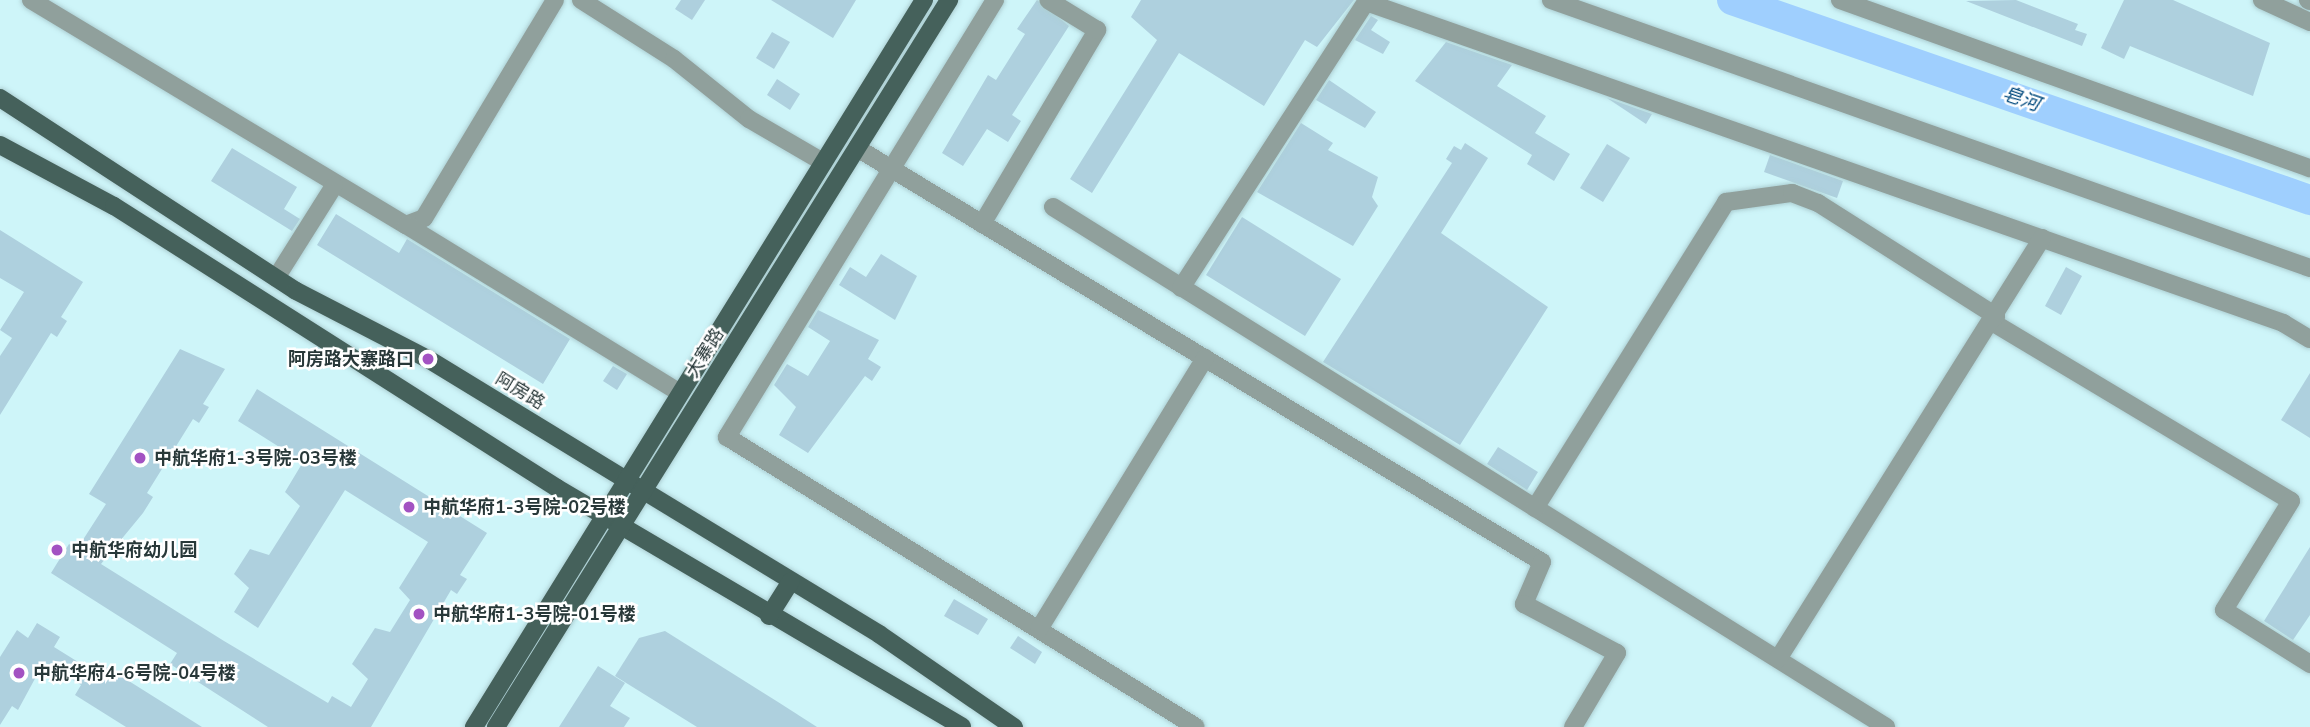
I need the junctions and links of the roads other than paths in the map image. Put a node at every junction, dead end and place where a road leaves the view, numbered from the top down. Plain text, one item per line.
1 (31, 0) edge
2 (555, 0) edge
3 (581, 0) edge
4 (924, 0) edge
5 (949, 0) edge
6 (995, 0) edge
7 (1048, 0) edge
8 (1550, 0) edge
9 (1840, 0) edge
10 (2262, 0) edge
11 (2310, 22) edge
12 (0, 98) edge
13 (0, 145) edge
14 (857, 148) junction
15 (824, 162) junction
16 (2310, 168) edge
17 (892, 169) junction
18 (334, 186) junction
19 (1053, 208) dead end
20 (982, 224) junction
21 (406, 225) junction
22 (2042, 238) junction
23 (2310, 268) edge
24 (275, 278) junction
25 (1181, 288) junction
26 (1994, 319) junction
27 (2310, 339) edge
28 (1205, 358) junction
29 (680, 393) junction
30 (626, 480) junction
31 (645, 491) junction
32 (1535, 508) junction
33 (605, 517) junction
34 (622, 527) junction
35 (791, 581) junction
36 (769, 616) junction
37 (1039, 629) junction
38 (1778, 660) junction
39 (2310, 664) edge
40 (474, 727) edge
41 (496, 727) edge
42 (962, 727) edge
43 (1014, 727) edge
44 (1196, 727) edge
45 (1573, 727) edge
46 (1886, 727) edge

1 - 18 street
2 - 21 street
3 - 15 street
4 - 15 main road, 大寨路
5 - 14 main road, 大寨路
6 - 17 street
7 - 20 street
8 - 23 street
9 - 16 street
10 - 11 street
12 - 24 main road, 阿房路
13 - 33 main road
14 - 17 street
14 - 31 main road, 大寨路
15 - 29 main road, 大寨路
17 - 20 street
17 - 37 street
18 - 21 street
18 - 24 street
19 - 25 street
20 - 28 street
21 - 29 street
22 - 25 street
22 - 26 street
22 - 27 street
24 - 30 main road, 阿房路
25 - 32 street
26 - 32 street
26 - 38 street
26 - 39 street
28 - 37 street
28 - 45 street
29 - 30 main road, 大寨路
30 - 31 main road, 阿房路
30 - 33 main road, 大寨路
31 - 34 main road, 大寨路
31 - 35 main road, 阿房路
32 - 38 street
33 - 34 main road
33 - 40 main road, 大寨路
34 - 36 main road
34 - 41 main road, 大寨路
35 - 36 main road
35 - 43 main road, 阿房路
36 - 42 main road
37 - 44 street
38 - 46 street

